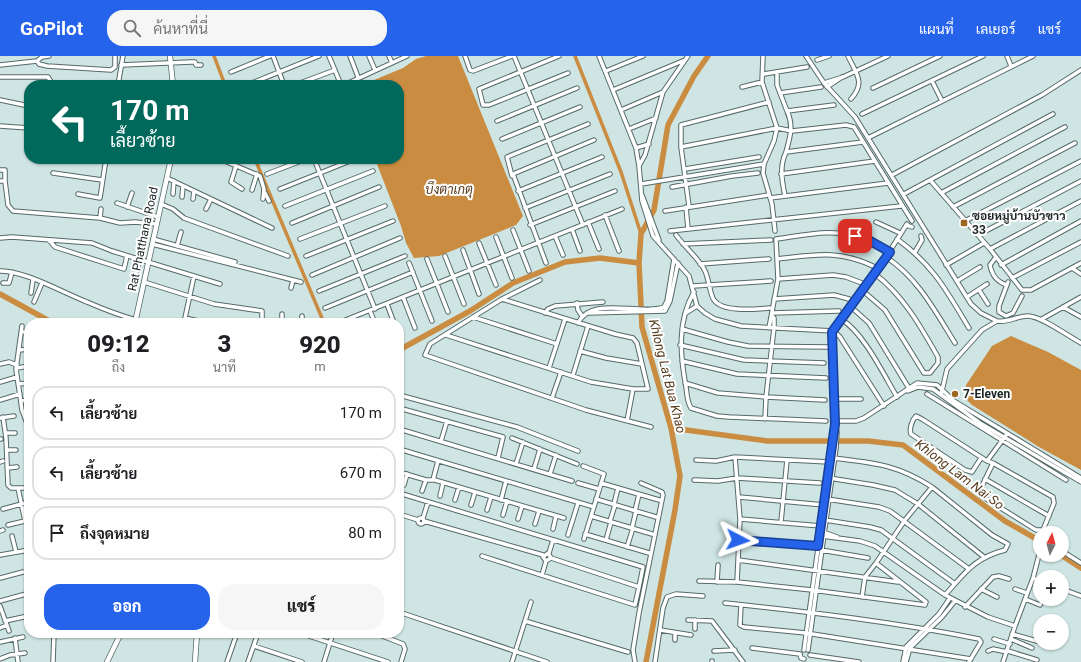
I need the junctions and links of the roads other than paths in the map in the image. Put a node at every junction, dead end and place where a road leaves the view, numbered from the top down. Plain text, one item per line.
1 (49, 56) edge
2 (115, 56) edge
3 (123, 56) edge
4 (170, 56) edge
5 (271, 56) edge
6 (319, 56) edge
7 (329, 56) edge
8 (350, 56) edge
9 (369, 56) edge
10 (390, 56) edge
11 (407, 56) edge
12 (465, 56) edge
13 (513, 56) edge
14 (559, 56) edge
15 (599, 56) edge
16 (642, 56) edge
17 (763, 56) edge
18 (806, 56) edge
19 (829, 56) edge
20 (848, 56) edge
21 (888, 56) edge
22 (940, 56) edge
23 (983, 56) edge
24 (1006, 56) edge
25 (1033, 56) edge
26 (687, 58) edge
27 (932, 58) edge
28 (817, 60) dead end
29 (38, 62) junction
30 (171, 63) junction
31 (392, 63) junction
32 (0, 65) edge
33 (122, 65) junction
34 (201, 65) dead end
35 (1012, 66) junction
36 (807, 68) dead end
37 (335, 70) junction
38 (375, 70) junction
39 (1081, 70) edge
40 (606, 71) junction
41 (856, 71) junction
42 (230, 72) dead end
43 (279, 72) junction
44 (521, 72) junction
45 (777, 72) junction
46 (568, 73) dead end
47 (764, 74) junction
48 (0, 77) edge
49 (843, 77) junction
50 (358, 78) junction
51 (50, 80) edge
52 (119, 80) edge
53 (173, 80) edge
54 (259, 80) edge
55 (282, 80) edge
56 (308, 80) edge
57 (340, 80) edge
58 (353, 80) edge
59 (932, 81) junction
60 (762, 82) junction
61 (822, 85) junction
62 (742, 87) dead end
63 (827, 87) junction
64 (577, 88) dead end
65 (873, 88) dead end
66 (527, 89) junction
67 (613, 90) junction
68 (663, 92) junction
69 (780, 93) junction
70 (852, 99) dead end
71 (0, 100) edge
72 (942, 101) junction
73 (769, 102) junction
74 (24, 105) edge
75 (834, 105) dead end
76 (534, 106) junction
77 (580, 107) dead end
78 (621, 110) junction
79 (788, 111) junction
80 (862, 114) dead end
81 (1053, 114) dead end
82 (656, 118) junction
83 (497, 121) dead end
84 (541, 123) junction
85 (588, 124) dead end
86 (0, 126) edge
87 (1065, 127) dead end
88 (24, 128) edge
89 (777, 128) junction
90 (629, 129) junction
91 (792, 131) junction
92 (868, 138) junction
93 (502, 139) dead end
94 (548, 139) junction
95 (594, 140) dead end
96 (863, 142) junction
97 (1075, 143) dead end
98 (649, 144) junction
99 (681, 147) junction
100 (636, 148) junction
101 (786, 152) junction
102 (555, 156) junction
103 (602, 157) dead end
104 (759, 157) dead end
105 (875, 161) junction
106 (1081, 161) edge
107 (729, 162) junction
108 (105, 164) edge
109 (170, 164) edge
110 (231, 164) edge
111 (293, 164) edge
112 (316, 164) edge
113 (342, 164) edge
114 (764, 164) junction
115 (236, 166) junction
116 (639, 166) junction
117 (685, 169) junction
118 (730, 169) junction
119 (0, 170) edge
120 (373, 171) dead end
121 (320, 173) junction
122 (562, 173) junction
123 (758, 173) dead end
124 (53, 174) dead end
125 (256, 174) junction
126 (267, 174) dead end
127 (610, 174) dead end
128 (782, 174) junction
129 (892, 175) junction
130 (512, 176) junction
131 (686, 176) junction
132 (732, 176) junction
133 (167, 178) junction
134 (102, 180) junction
135 (930, 180) junction
136 (1081, 180) edge
137 (0, 181) edge
138 (5, 181) junction
139 (174, 182) junction
140 (888, 183) junction
141 (641, 184) junction
142 (687, 184) junction
143 (182, 186) junction
144 (672, 186) dead end
145 (379, 188) dead end
146 (242, 189) dead end
147 (280, 189) dead end
148 (326, 189) junction
149 (252, 190) dead end
150 (518, 190) junction
151 (569, 190) junction
152 (194, 191) junction
153 (615, 191) dead end
154 (264, 192) junction
155 (132, 193) dead end
156 (941, 193) junction
157 (78, 194) dead end
158 (173, 194) dead end
159 (904, 194) junction
160 (770, 196) junction
161 (785, 196) junction
162 (182, 197) dead end
163 (193, 199) dead end
164 (211, 199) junction
165 (263, 199) dead end
166 (152, 201) dead end
167 (269, 201) dead end
168 (1081, 201) edge
169 (117, 203) dead end
170 (161, 204) junction
171 (285, 206) dead end
172 (333, 206) junction
173 (385, 206) dead end
174 (901, 206) junction
175 (127, 207) junction
176 (575, 207) junction
177 (688, 207) junction
178 (953, 207) junction
179 (525, 208) junction
180 (102, 209) dead end
181 (206, 209) dead end
182 (622, 209) dead end
183 (665, 211) dead end
184 (149, 214) junction
185 (605, 215) junction
186 (158, 217) junction
187 (100, 218) junction
188 (774, 220) junction
189 (392, 221) dead end
190 (912, 221) dead end
191 (965, 221) junction
192 (1081, 221) edge
193 (588, 222) junction
194 (876, 222) dead end
195 (292, 223) dead end
196 (340, 223) junction
197 (156, 224) junction
198 (530, 225) junction
199 (583, 225) junction
200 (912, 227) dead end
201 (272, 228) dead end
202 (572, 229) junction
203 (688, 229) junction
204 (513, 230) dead end
205 (775, 230) dead end
206 (670, 231) dead end
207 (181, 232) dead end
208 (900, 233) junction
209 (676, 235) dead end
210 (978, 235) junction
211 (555, 236) junction
212 (921, 236) dead end
213 (496, 237) dead end
214 (0, 238) edge
215 (400, 238) dead end
216 (300, 239) dead end
217 (897, 239) junction
218 (49, 240) junction
219 (347, 240) junction
220 (771, 240) dead end
221 (152, 241) junction
222 (1081, 242) edge
223 (479, 243) dead end
224 (538, 243) junction
225 (984, 243) junction
226 (683, 244) junction
227 (177, 246) junction
228 (599, 249) dead end
229 (990, 249) junction
230 (463, 250) dead end
231 (521, 250) junction
232 (580, 251) dead end
233 (619, 251) dead end
234 (890, 252) junction
235 (915, 252) junction
236 (141, 253) dead end
237 (127, 256) junction
238 (288, 256) dead end
239 (306, 256) dead end
240 (405, 256) dead end
241 (445, 256) dead end
242 (563, 256) dead end
243 (504, 257) junction
244 (886, 257) junction
245 (996, 257) junction
246 (354, 258) junction
247 (427, 259) dead end
248 (674, 259) junction
249 (769, 259) dead end
250 (776, 259) junction
251 (139, 260) junction
252 (234, 262) dead end
253 (148, 263) junction
254 (408, 263) dead end
255 (488, 263) junction
256 (546, 263) dead end
257 (678, 263) junction
258 (1081, 263) edge
259 (700, 264) junction
260 (946, 265) junction
261 (1001, 265) junction
262 (874, 267) dead end
263 (980, 267) dead end
264 (1072, 268) junction
265 (470, 270) junction
266 (0, 271) edge
267 (529, 271) dead end
268 (12, 272) junction
269 (413, 272) junction
270 (360, 274) junction
271 (875, 274) junction
272 (1081, 274) edge
273 (312, 275) dead end
274 (194, 276) junction
275 (453, 277) junction
276 (512, 278) dead end
277 (1012, 278) junction
278 (778, 279) junction
279 (34, 280) junction
280 (134, 280) dead end
281 (293, 280) junction
282 (540, 280) dead end
283 (772, 281) dead end
284 (957, 281) junction
285 (144, 282) junction
286 (301, 282) dead end
287 (3, 283) dead end
288 (42, 283) junction
289 (437, 283) junction
290 (862, 283) dead end
291 (220, 284) dead end
292 (987, 284) dead end
293 (496, 285) dead end
294 (711, 285) junction
295 (693, 286) junction
296 (291, 288) dead end
297 (420, 290) junction
298 (979, 290) junction
299 (319, 291) dead end
300 (368, 291) junction
301 (863, 291) junction
302 (694, 292) junction
303 (30, 293) dead end
304 (480, 294) dead end
305 (189, 296) junction
306 (1022, 296) dead end
307 (403, 297) junction
308 (968, 297) junction
309 (1081, 297) edge
310 (774, 298) junction
311 (502, 299) junction
312 (849, 299) dead end
313 (34, 302) dead end
314 (603, 302) dead end
315 (578, 303) junction
316 (387, 304) junction
317 (464, 304) dead end
318 (988, 304) dead end
319 (667, 306) junction
320 (697, 306) junction
321 (851, 307) junction
322 (1063, 307) junction
323 (325, 308) dead end
324 (375, 308) junction
325 (770, 308) dead end
326 (370, 311) junction
327 (839, 311) dead end
328 (448, 312) dead end
329 (545, 313) junction
330 (686, 313) junction
331 (282, 314) dead end
332 (772, 315) junction
333 (582, 316) junction
334 (353, 317) edge
335 (473, 317) junction
336 (1081, 317) edge
337 (126, 318) edge
338 (137, 318) edge
339 (185, 318) edge
340 (262, 318) edge
341 (282, 318) edge
342 (372, 318) edge
343 (392, 318) edge
344 (565, 319) junction
345 (1042, 319) junction
346 (842, 320) junction
347 (997, 321) junction
348 (432, 322) dead end
349 (578, 323) junction
350 (22, 326) dead end
351 (588, 326) junction
352 (415, 328) dead end
353 (771, 328) junction
354 (969, 328) dead end
355 (682, 329) junction
356 (21, 332) joint
357 (833, 332) junction
358 (446, 335) junction
359 (955, 343) dead end
360 (1081, 343) edge
361 (557, 344) junction
362 (680, 345) junction
363 (771, 346) junction
364 (829, 347) dead end
365 (19, 350) junction
366 (24, 350) edge
367 (580, 351) junction
368 (769, 360) junction
369 (682, 361) junction
370 (824, 363) dead end
371 (0, 364) edge
372 (642, 364) junction
373 (24, 366) edge
374 (17, 367) junction
375 (549, 368) junction
376 (560, 372) junction
377 (573, 375) junction
378 (17, 376) junction
379 (767, 376) junction
380 (826, 378) dead end
381 (0, 382) edge
382 (24, 383) edge
383 (18, 384) junction
384 (685, 384) junction
385 (934, 387) junction
386 (633, 389) junction
387 (909, 390) junction
388 (943, 390) junction
389 (20, 394) junction
390 (927, 394) dead end
391 (941, 395) junction
392 (404, 396) edge
393 (766, 397) junction
394 (897, 397) junction
395 (552, 398) junction
396 (834, 398) junction
397 (861, 398) dead end
398 (0, 400) edge
399 (825, 400) dead end
400 (21, 401) junction
401 (24, 401) edge
402 (884, 406) junction
403 (404, 409) edge
404 (14, 416) dead end
405 (24, 417) edge
406 (2, 418) edge
407 (765, 419) junction
408 (447, 421) junction
409 (627, 421) junction
410 (826, 421) dead end
411 (835, 423) junction
412 (651, 427) dead end
413 (404, 430) edge
414 (6, 433) junction
415 (15, 433) dead end
416 (1006, 436) junction
417 (512, 438) dead end
418 (441, 441) junction
419 (523, 442) junction
420 (1002, 442) junction
421 (540, 448) junction
422 (7, 450) junction
423 (16, 450) dead end
424 (404, 451) edge
425 (578, 451) dead end
426 (556, 455) junction
427 (735, 457) junction
428 (498, 458) junction
429 (982, 458) junction
430 (696, 460) dead end
431 (787, 460) junction
432 (831, 460) junction
433 (438, 461) junction
434 (987, 461) junction
435 (994, 463) junction
436 (516, 464) junction
437 (578, 464) dead end
438 (583, 466) dead end
439 (17, 467) dead end
440 (7, 468) junction
441 (534, 469) junction
442 (404, 473) edge
443 (407, 474) junction
444 (550, 474) junction
445 (1073, 475) junction
446 (737, 478) junction
447 (829, 478) junction
448 (1081, 478) edge
449 (985, 479) junction
450 (426, 480) junction
451 (433, 480) junction
452 (572, 480) dead end
453 (694, 480) dead end
454 (1066, 480) dead end
455 (506, 481) junction
456 (786, 481) junction
457 (578, 482) dead end
458 (1081, 482) edge
459 (443, 483) junction
460 (601, 483) junction
461 (641, 483) dead end
462 (820, 483) dead end
463 (404, 485) dead end
464 (459, 487) junction
465 (932, 487) junction
466 (18, 488) junction
467 (24, 488) edge
468 (618, 488) junction
469 (599, 489) junction
470 (422, 490) dead end
471 (475, 492) junction
472 (639, 494) junction
473 (404, 495) edge
474 (440, 496) dead end
475 (491, 497) junction
476 (740, 497) junction
477 (596, 499) junction
478 (826, 499) junction
479 (455, 500) dead end
480 (501, 500) junction
481 (659, 500) dead end
482 (507, 501) junction
483 (784, 501) junction
484 (428, 502) junction
485 (24, 503) edge
486 (578, 503) junction
487 (20, 504) junction
488 (918, 504) junction
489 (471, 505) dead end
490 (615, 505) junction
491 (824, 505) junction
492 (522, 506) junction
493 (594, 507) junction
494 (3, 509) dead end
495 (486, 510) dead end
496 (539, 511) junction
497 (635, 511) junction
498 (24, 513) edge
499 (503, 515) dead end
500 (404, 516) edge
501 (556, 516) junction
502 (591, 516) junction
503 (1049, 516) junction
504 (656, 517) dead end
505 (564, 518) dead end
506 (518, 519) dead end
507 (740, 519) junction
508 (424, 520) junction
509 (824, 520) junction
510 (905, 520) junction
511 (24, 521) edge
512 (611, 522) junction
513 (781, 522) junction
514 (535, 524) dead end
515 (8, 525) dead end
516 (821, 526) junction
517 (632, 528) junction
518 (552, 529) dead end
519 (568, 534) dead end
520 (585, 534) junction
521 (652, 534) dead end
522 (822, 534) junction
523 (12, 536) dead end
524 (893, 538) junction
525 (584, 539) dead end
526 (553, 540) junction
527 (606, 540) junction
528 (738, 540) junction
529 (628, 547) junction
530 (819, 549) junction
531 (24, 551) edge
532 (885, 551) junction
533 (16, 552) junction
534 (649, 553) dead end
535 (548, 554) junction
536 (0, 555) edge
537 (543, 555) junction
538 (1069, 555) edge
539 (482, 556) dead end
540 (984, 557) junction
541 (551, 558) junction
542 (868, 558) dead end
543 (546, 560) junction
544 (738, 560) junction
545 (876, 563) junction
546 (1081, 563) edge
547 (718, 565) dead end
548 (817, 570) junction
549 (969, 570) junction
550 (23, 572) dead end
551 (542, 575) junction
552 (0, 578) edge
553 (865, 578) junction
554 (1033, 578) edge
555 (1009, 579) dead end
556 (699, 581) dead end
557 (717, 582) junction
558 (737, 582) junction
559 (899, 582) junction
560 (955, 584) junction
561 (639, 587) junction
562 (981, 589) junction
563 (1015, 589) dead end
564 (814, 590) junction
565 (1069, 592) edge
566 (1027, 593) junction
567 (24, 595) edge
568 (945, 595) junction
569 (703, 596) dead end
570 (998, 596) dead end
571 (1081, 596) edge
572 (862, 597) junction
573 (950, 598) junction
574 (1025, 599) junction
575 (0, 601) edge
576 (955, 601) junction
577 (531, 602) dead end
578 (1033, 602) edge
579 (725, 603) dead end
580 (742, 605) junction
581 (0, 606) edge
582 (965, 606) junction
583 (811, 612) junction
584 (404, 614) edge
585 (24, 617) edge
586 (688, 620) dead end
587 (695, 620) junction
588 (525, 621) junction
589 (6, 623) junction
590 (1015, 626) junction
591 (0, 628) edge
592 (924, 628) junction
593 (930, 629) junction
594 (660, 630) junction
595 (695, 630) dead end
596 (9, 631) dead end
597 (675, 633) junction
598 (808, 633) junction
599 (1012, 634) junction
600 (691, 635) dead end
601 (23, 637) dead end
602 (15, 638) junction
603 (54, 638) edge
604 (119, 638) edge
605 (197, 638) edge
606 (235, 638) edge
607 (256, 638) edge
608 (315, 638) edge
609 (332, 638) edge
610 (388, 638) edge
611 (994, 639) dead end
612 (675, 640) dead end
613 (1033, 640) edge
614 (0, 642) edge
615 (1010, 642) junction
616 (330, 643) junction
617 (254, 646) junction
618 (752, 648) dead end
619 (908, 648) junction
620 (1032, 648) dead end
621 (735, 650) junction
622 (806, 650) junction
623 (516, 651) junction
624 (714, 651) dead end
625 (988, 651) dead end
626 (628, 652) dead end
627 (1008, 652) junction
628 (16, 653) junction
629 (25, 653) dead end
630 (800, 654) junction
631 (810, 655) junction
632 (0, 659) edge
633 (970, 660) edge
634 (1037, 660) dead end
635 (804, 661) edge
636 (18, 662) edge
637 (53, 662) edge
638 (107, 662) edge
639 (195, 662) edge
640 (227, 662) edge
641 (248, 662) edge
642 (302, 662) edge
643 (324, 662) edge
644 (388, 662) edge
645 (401, 662) edge
646 (512, 662) edge
647 (548, 662) edge
648 (635, 662) edge
649 (655, 662) edge
650 (743, 662) edge
651 (858, 662) edge
652 (903, 662) edge
653 (906, 662) edge
654 (1003, 662) edge

1 - 29 street
2 - 29 street
3 - 33 street
4 - 30 street
5 - 42 street
5 - 43 street
6 - 43 street
7 - 37 street
8 - 50 street
9 - 38 street
10 - 31 street
11 - 31 street
12 - 13 street
13 - 44 street
14 - 44 street
15 - 40 street
16 - 40 street
17 - 47 street
18 - 61 street
19 - 28 street
20 - 41 street
21 - 41 street
22 - 27 street
23 - 59 street
24 - 35 street
25 - 35 street
26 - 67 street
26 - 68 street
27 - 65 street
29 - 32 street
30 - 33 street
30 - 34 street
30 - 53 street
31 - 38 street
33 - 52 street
35 - 72 street
36 - 45 street
37 - 56 street
37 - 57 street
38 - 50 street
39 - 129 street
40 - 67 street
41 - 49 street
41 - 70 street
43 - 54 street
43 - 55 street
44 - 66 street
44 - 66 street
45 - 47 street
45 - 69 street
46 - 66 street
47 - 60 street
48 - 51 street
49 - 61 street
49 - 63 street
50 - 58 street
59 - 72 street
59 - 80 street
60 - 62 street
60 - 73 street
61 - 63 street
61 - 69 street
63 - 92 street
64 - 76 street
66 - 76 street
67 - 78 street
68 - 78 street
68 - 82 street
69 - 79 street
71 - 74 street
72 - 92 street
73 - 89 street
73 - 99 street
75 - 79 street
76 - 83 street
76 - 84 street
77 - 84 street
78 - 90 street
79 - 91 street
81 - 135 street
82 - 90 street
82 - 98 street
84 - 93 street
84 - 94 street
85 - 94 street
86 - 88 street
87 - 156 street
89 - 91 street
89 - 99 street
89 - 114 street
90 - 100 street
91 - 96 street
91 - 101 street
92 - 129 street
94 - 102 street
94 - 130 street
95 - 102 street
96 - 101 street
96 - 105 street
97 - 178 street
98 - 100 street
98 - 116 street
99 - 117 street
100 - 116 street
101 - 128 street
102 - 122 street
102 - 130 street
103 - 122 street
104 - 107 street
105 - 128 street
105 - 140 street
106 - 191 street
107 - 117 street
107 - 118 street
108 - 134 street
109 - 133 street, Rat Phatthana Road
110 - 115 street
111 - 126 street
112 - 121 street
113 - 121 street
114 - 118 street
114 - 160 street
115 - 125 street
115 - 146 street
116 - 141 street
117 - 131 street
118 - 131 street
118 - 132 street
119 - 138 street
120 - 148 street
121 - 147 street
121 - 148 street
122 - 150 street
122 - 151 street
123 - 132 street
124 - 134 street
125 - 149 street
125 - 154 street
127 - 151 street
128 - 161 street
129 - 159 street
130 - 150 street
131 - 141 street
131 - 142 street
132 - 142 street
133 - 139 street
133 - 170 street, Rat Phatthana Road
134 - 157 street
135 - 156 street
135 - 159 street
136 - 210 street
137 - 138 street
138 - 187 street
139 - 143 street
139 - 158 street
140 - 161 street
140 - 174 street
141 - 248 street
142 - 144 street
142 - 177 street
143 - 152 street
143 - 162 street
145 - 172 street
148 - 171 street
148 - 172 street
150 - 179 street
151 - 176 street
151 - 179 street
152 - 163 street
152 - 164 street
153 - 176 street
154 - 165 street
154 - 167 street
155 - 175 street
156 - 178 street
159 - 260 street
160 - 161 street
160 - 177 street
160 - 188 street
164 - 181 street
164 - 201 street
166 - 184 street
168 - 229 street
169 - 175 street
170 - 186 street, Rat Phatthana Road
170 - 238 street
172 - 195 street
172 - 196 street
173 - 196 street
174 - 188 street
174 - 190 street
175 - 184 street
176 - 198 street
176 - 199 street
177 - 183 street
177 - 203 street
178 - 191 street
179 - 198 street
180 - 187 street
182 - 185 street
184 - 186 street
185 - 193 street
185 - 233 street
186 - 197 street, Rat Phatthana Road
187 - 197 street
188 - 203 street
188 - 205 street
189 - 219 street
191 - 210 street
192 - 261 street
193 - 199 street
193 - 228 street
194 - 208 street
196 - 216 street
196 - 219 street
197 - 221 street, Rat Phatthana Road
198 - 224 street
199 - 202 street
200 - 208 street
202 - 211 street
202 - 232 street
203 - 206 street
204 - 231 street
207 - 227 street
208 - 217 street
209 - 226 street
210 - 225 street
211 - 224 street
211 - 242 street
212 - 235 street
213 - 243 street
214 - 218 street
215 - 246 street
217 - 234 street
217 - 235 street
218 - 237 street
218 - 237 street
219 - 239 street
219 - 246 street
220 - 226 street
221 - 227 street
221 - 253 street, Rat Phatthana Road
221 - 281 street
222 - 277 street
223 - 255 street
224 - 231 street
224 - 256 street
225 - 229 street
225 - 260 street
226 - 259 street
227 - 252 street
229 - 245 street
230 - 265 street
231 - 243 street
231 - 267 street
234 - 244 street
234 - 250 street
235 - 354 street
236 - 251 street
237 - 251 street
240 - 270 street
241 - 275 street
243 - 255 street
243 - 276 street
244 - 271 street
244 - 359 street
245 - 261 street
245 - 306 street
246 - 270 street
246 - 273 street
247 - 289 street
248 - 257 street
248 - 319 street
249 - 259 street
250 - 262 street
250 - 278 street
251 - 253 street
251 - 280 street
253 - 274 street
253 - 285 street, Rat Phatthana Road
254 - 269 street
255 - 265 street
255 - 293 street
257 - 295 street
257 - 319 street
258 - 264 street
259 - 294 street
260 - 284 street
261 - 277 street
263 - 284 street
264 - 272 street
264 - 277 street
265 - 275 street
265 - 304 street
266 - 268 street
268 - 279 street
268 - 287 street
269 - 297 street
269 - 300 street
270 - 299 street
270 - 300 street
271 - 301 street
271 - 301 street
274 - 291 street
274 - 305 street
275 - 289 street
275 - 317 street
278 - 290 street
278 - 310 street
279 - 288 street
279 - 303 street
281 - 286 street
281 - 296 street
282 - 311 street
283 - 294 street
284 - 308 street
285 - 305 street
285 - 338 street, Rat Phatthana Road
288 - 313 street
288 - 337 street
289 - 297 street
289 - 328 street
292 - 298 street
294 - 295 street
294 - 325 street
295 - 302 street
297 - 307 street
297 - 348 street
298 - 308 street
298 - 318 street
300 - 323 street
300 - 324 street
301 - 321 street
302 - 320 street
302 - 330 street
305 - 339 street
305 - 340 street
307 - 316 street
307 - 352 street
308 - 347 street
309 - 322 street
310 - 312 street
310 - 332 street
311 - 329 street
311 - 335 street
314 - 315 street
315 - 329 street
315 - 333 street
316 - 324 street
316 - 343 street
319 - 333 street
320 - 330 street
320 - 353 street
321 - 346 street
321 - 387 street
322 - 336 street
322 - 345 street
324 - 326 street
326 - 334 street
326 - 342 street
327 - 332 street
329 - 344 street
330 - 355 street
331 - 341 street
332 - 353 street
333 - 349 street
335 - 358 street
335 - 361 street
344 - 349 street
344 - 361 street
345 - 347 street
345 - 360 street
346 - 357 street
346 - 394 street
347 - 388 street
349 - 351 street
350 - 356 street
351 - 367 street
351 - 372 street
353 - 357 street
353 - 363 street
355 - 362 street
355 - 363 street
356 - 365 street
357 - 396 street
357 - 402 street
358 - 375 street
358 - 395 street
361 - 375 street
362 - 368 street
362 - 369 street
363 - 364 street
363 - 368 street
365 - 366 street
365 - 374 street
367 - 372 street
367 - 377 street
368 - 370 street
368 - 379 street
369 - 379 street
369 - 384 street
371 - 374 street
372 - 386 street
373 - 374 street
374 - 378 street
375 - 376 street
376 - 377 street
376 - 395 street
377 - 386 street
378 - 381 street
378 - 383 street
379 - 380 street
379 - 393 street
382 - 383 street
383 - 389 street
384 - 393 street
384 - 407 street
385 - 387 street
385 - 388 street
385 - 391 street
386 - 409 street
387 - 394 street
388 - 391 street
388 - 416 street
389 - 398 street
389 - 400 street
390 - 420 street
391 - 416 street
392 - 425 street
393 - 399 street
393 - 407 street
394 - 402 street
395 - 409 street
396 - 397 street
396 - 411 street
400 - 401 street
400 - 405 street
402 - 411 street
403 - 408 street
404 - 406 street
406 - 414 street
407 - 410 street
408 - 418 street
408 - 428 street
409 - 412 street
411 - 432 street
413 - 418 street
414 - 415 street
414 - 422 street
416 - 420 street
416 - 445 street
417 - 419 street
418 - 428 street
419 - 421 street
419 - 436 street
420 - 434 street
420 - 454 street
421 - 426 street
421 - 441 street
422 - 423 street
422 - 440 street
424 - 433 street
426 - 437 street
426 - 444 street
427 - 430 street
427 - 431 street
427 - 446 street
428 - 436 street
429 - 429 street
429 - 434 street
431 - 432 street
431 - 456 street
432 - 447 street
432 - 465 street
433 - 451 street
433 - 455 street
434 - 435 street
435 - 449 street
435 - 503 street
436 - 441 street
438 - 460 street
439 - 440 street
440 - 466 street
441 - 444 street
442 - 443 street
443 - 450 street
443 - 463 street
444 - 452 street
445 - 448 street
445 - 458 street
446 - 453 street
446 - 456 street
446 - 476 street
447 - 478 street
447 - 488 street
449 - 503 street
449 - 503 street
450 - 451 street
450 - 470 street
451 - 459 street
455 - 480 street
455 - 486 street
456 - 462 street
456 - 483 street
457 - 469 street
459 - 464 street
459 - 474 street
460 - 468 street
460 - 469 street
461 - 648 street
464 - 471 street
464 - 479 street
465 - 488 street
465 - 540 street
466 - 467 street
466 - 487 street
468 - 472 street
468 - 490 street
469 - 477 street
471 - 475 street
471 - 489 street
472 - 481 street
472 - 497 street
473 - 484 street
475 - 480 street
475 - 495 street
476 - 483 street
476 - 507 street
477 - 490 street
477 - 493 street
478 - 491 street
478 - 509 street
478 - 510 street
480 - 482 street
482 - 492 street
482 - 499 street
483 - 491 street
483 - 513 street
484 - 508 street
484 - 526 street
485 - 487 street
486 - 493 street
486 - 519 street
487 - 494 street
487 - 498 street
488 - 510 street
488 - 540 street
490 - 497 street
490 - 512 street
491 - 509 street
492 - 496 street
492 - 506 street
493 - 502 street
496 - 501 street
496 - 514 street
497 - 504 street
497 - 517 street
500 - 508 street
501 - 505 street
501 - 518 street
502 - 512 street
502 - 520 street
507 - 513 street
507 - 528 street
508 - 537 street
509 - 516 street
509 - 522 street
509 - 524 street
510 - 524 street
510 - 549 street
511 - 515 street
512 - 517 street
512 - 527 street
513 - 516 street
516 - 522 street
517 - 521 street
517 - 529 street
520 - 525 street
520 - 527 street
522 - 530 street
522 - 532 street
523 - 533 street
524 - 532 street
524 - 560 street
526 - 535 street
526 - 561 street
527 - 529 street
528 - 530 street
528 - 544 street
529 - 534 street
530 - 542 street
530 - 548 street
531 - 533 street
532 - 545 street
532 - 568 street
533 - 536 street
535 - 537 street
535 - 541 street
537 - 543 street
538 - 546 street
539 - 551 street
540 - 549 street
541 - 543 street
541 - 561 street
543 - 551 street
544 - 548 street
544 - 558 street
545 - 553 street
545 - 559 street
547 - 557 street
548 - 553 street
548 - 564 street
549 - 560 street
550 - 552 street
551 - 561 street
553 - 559 street
553 - 572 street
554 - 566 street
555 - 562 street
556 - 557 street
557 - 558 street
558 - 564 street
559 - 572 street
560 - 568 street
562 - 570 street
562 - 582 street
563 - 566 street
564 - 572 street
564 - 583 street
565 - 571 street
566 - 574 street
567 - 575 street
568 - 573 street
569 - 594 street
573 - 576 street
573 - 592 street
574 - 578 street
574 - 590 street
576 - 582 street
576 - 593 street
577 - 588 street
579 - 580 street
580 - 583 street
580 - 598 street
581 - 589 street
582 - 590 street
583 - 592 street
583 - 598 street
584 - 623 street
585 - 589 street
586 - 587 street
587 - 595 street
587 - 621 street
588 - 623 street
588 - 626 street
589 - 591 street
589 - 596 street
590 - 599 street
592 - 593 street
592 - 619 street
593 - 619 street
593 - 633 street
594 - 597 street
594 - 649 street
597 - 600 street
597 - 612 street
598 - 619 street
598 - 622 street
599 - 613 street
599 - 615 street
601 - 602 street
602 - 614 street
602 - 628 street
603 - 637 street
604 - 638 street
605 - 639 street
606 - 640 street
607 - 617 street
608 - 616 street
609 - 616 street
610 - 645 street
611 - 615 street
615 - 620 street
615 - 627 street
616 - 643 street
616 - 644 street
617 - 641 street
617 - 642 street
618 - 630 street
619 - 633 street
619 - 652 street
619 - 653 street
621 - 624 street
621 - 650 street
622 - 630 street
622 - 631 street
623 - 646 street
623 - 647 street
625 - 627 street
627 - 634 street
627 - 654 street
628 - 629 street
628 - 632 street
628 - 636 street
630 - 635 street
631 - 635 street
631 - 651 street

